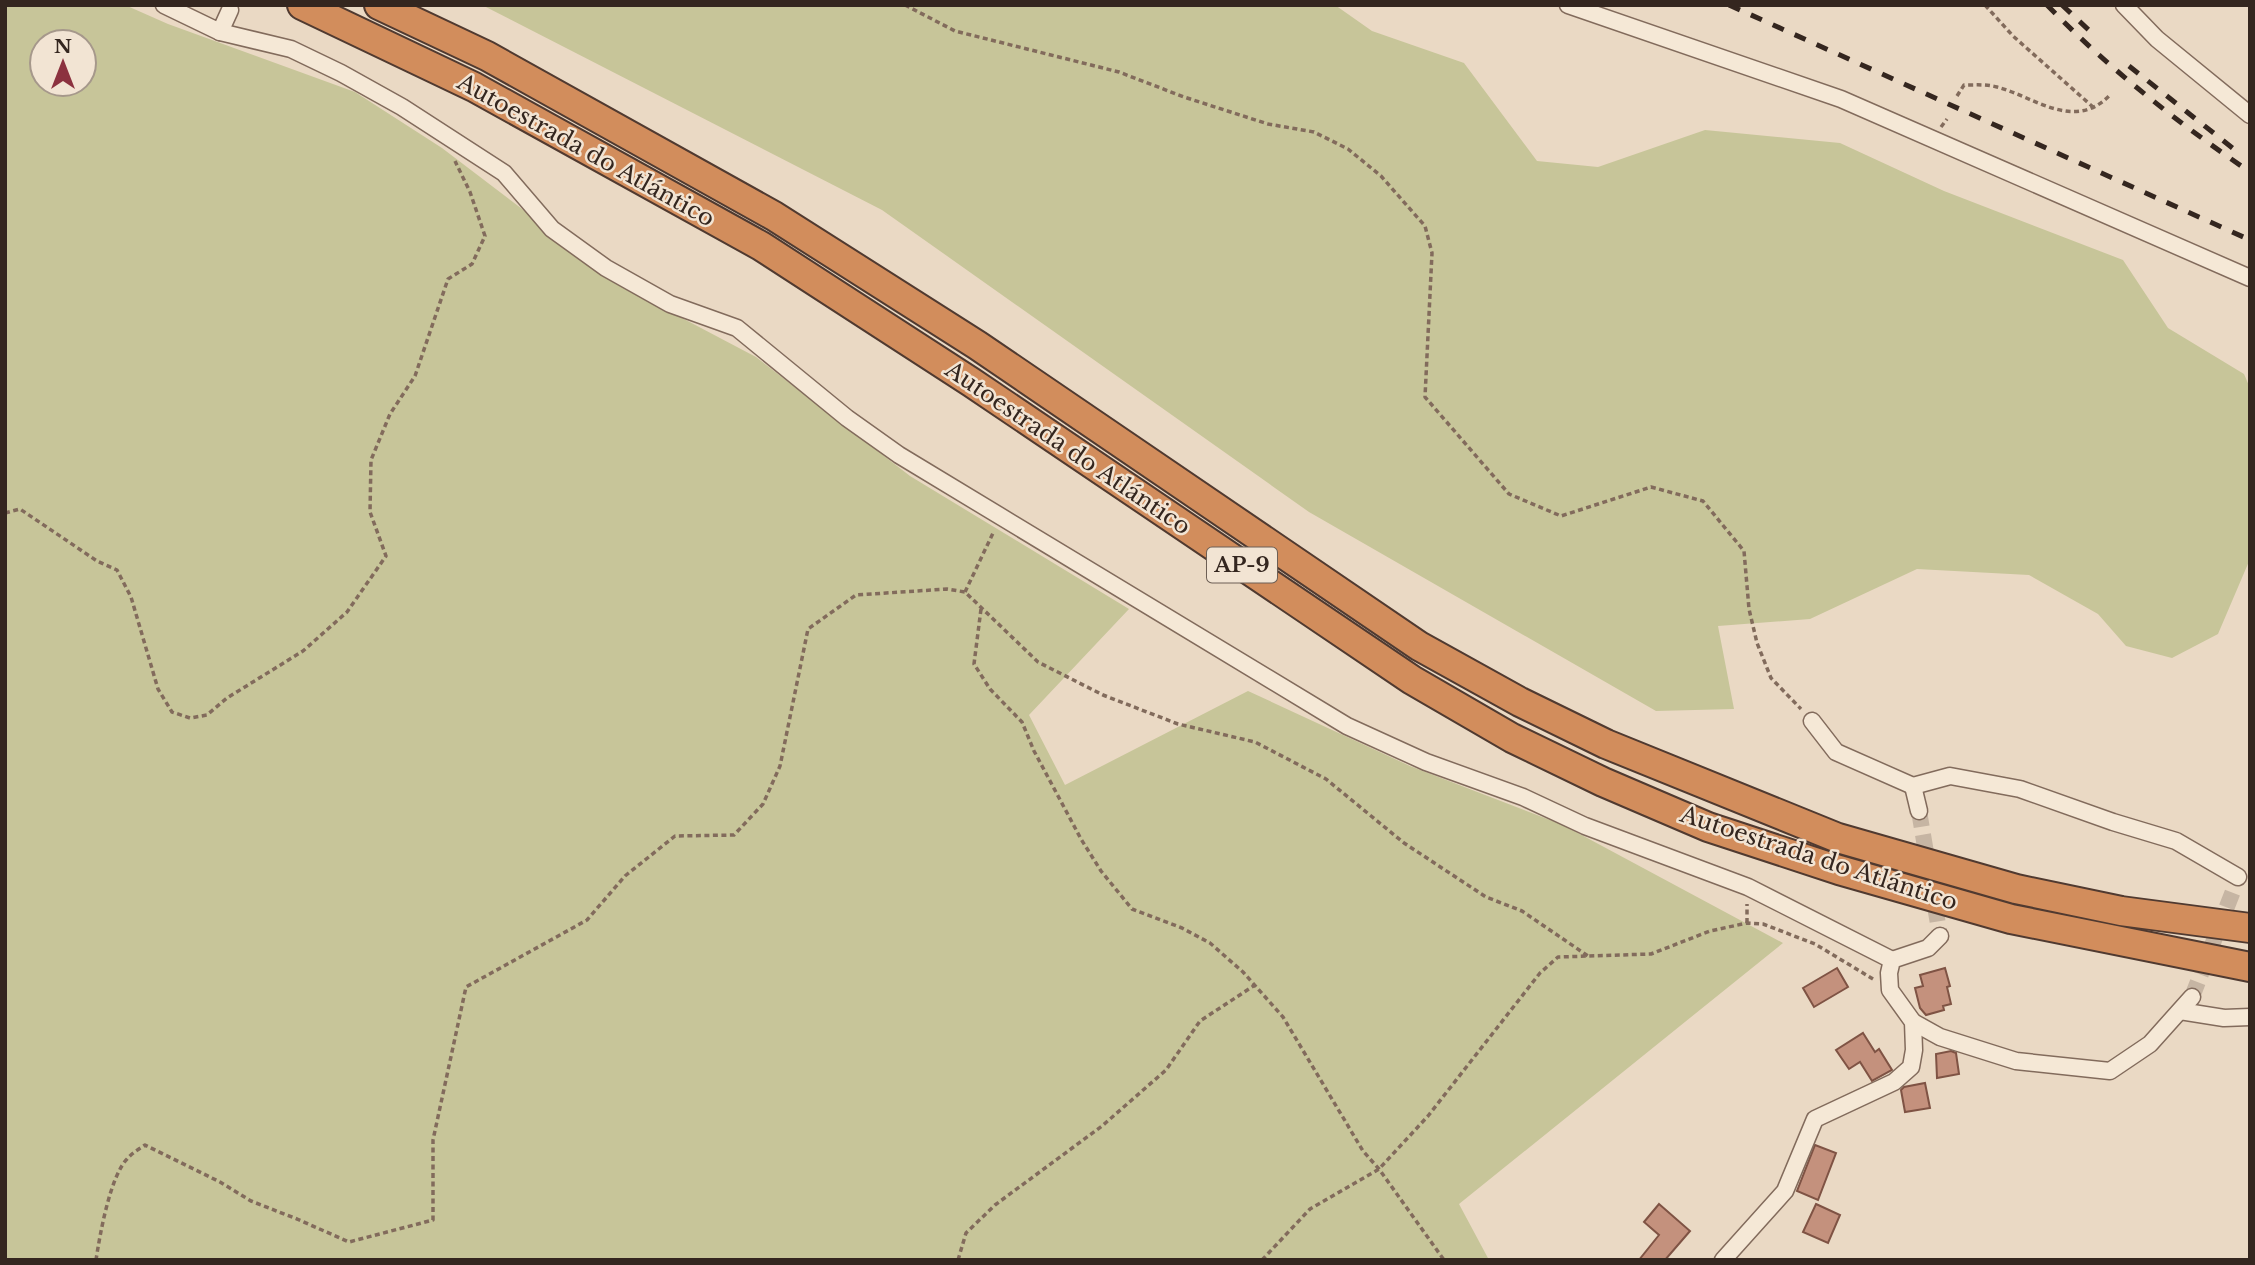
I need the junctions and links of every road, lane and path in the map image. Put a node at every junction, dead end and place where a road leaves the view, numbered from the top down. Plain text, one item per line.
1 (164, 5) edge
2 (302, 5) edge
3 (379, 5) edge
4 (905, 5) edge
5 (1568, 5) edge
6 (1985, 5) edge
7 (2124, 5) edge
8 (230, 10) dead end
9 (220, 32) junction
10 (2110, 95) dead end
11 (1957, 96) dead end
12 (2093, 107) junction
13 (2250, 115) edge
14 (449, 139) junction
15 (2250, 278) edge
16 (5, 513) edge
17 (1000, 517) junction
18 (965, 592) junction
19 (981, 609) junction
20 (1812, 721) joint
21 (1913, 786) junction
22 (1919, 811) tunnel mouth
23 (2241, 880) edge
24 (2250, 928) edge
25 (1940, 936) dead end
26 (1588, 956) junction
27 (1892, 960) junction
28 (2250, 967) edge
29 (1255, 985) junction
30 (1890, 990) junction
31 (2192, 997) tunnel mouth
32 (2180, 1011) junction
33 (2250, 1017) edge
34 (1913, 1022) junction
35 (1379, 1169) junction
36 (96, 1260) edge
37 (958, 1260) edge
38 (1262, 1260) edge
39 (1444, 1260) edge
40 (1723, 1260) edge

1 - 9 street
2 - 28 highway, Autoestrada do Atlántico / AP-9
3 - 24 highway, Autoestrada do Atlántico / AP-9
4 - 20 path
5 - 15 street
6 - 12 path
7 - 13 street
8 - 9 street
9 - 14 street
10 - 12 path
11 - 12 path
14 - 16 path
14 - 17 street
17 - 18 path
17 - 27 street
18 - 19 path
18 - 36 path
19 - 26 path
19 - 29 path
20 - 21 street
21 - 22 street
21 - 23 street
25 - 27 street
26 - 30 path
26 - 35 path
27 - 30 street
29 - 35 path
29 - 37 path
30 - 34 street
31 - 32 street
32 - 33 street
32 - 34 street
34 - 40 street
35 - 38 path
35 - 39 path

